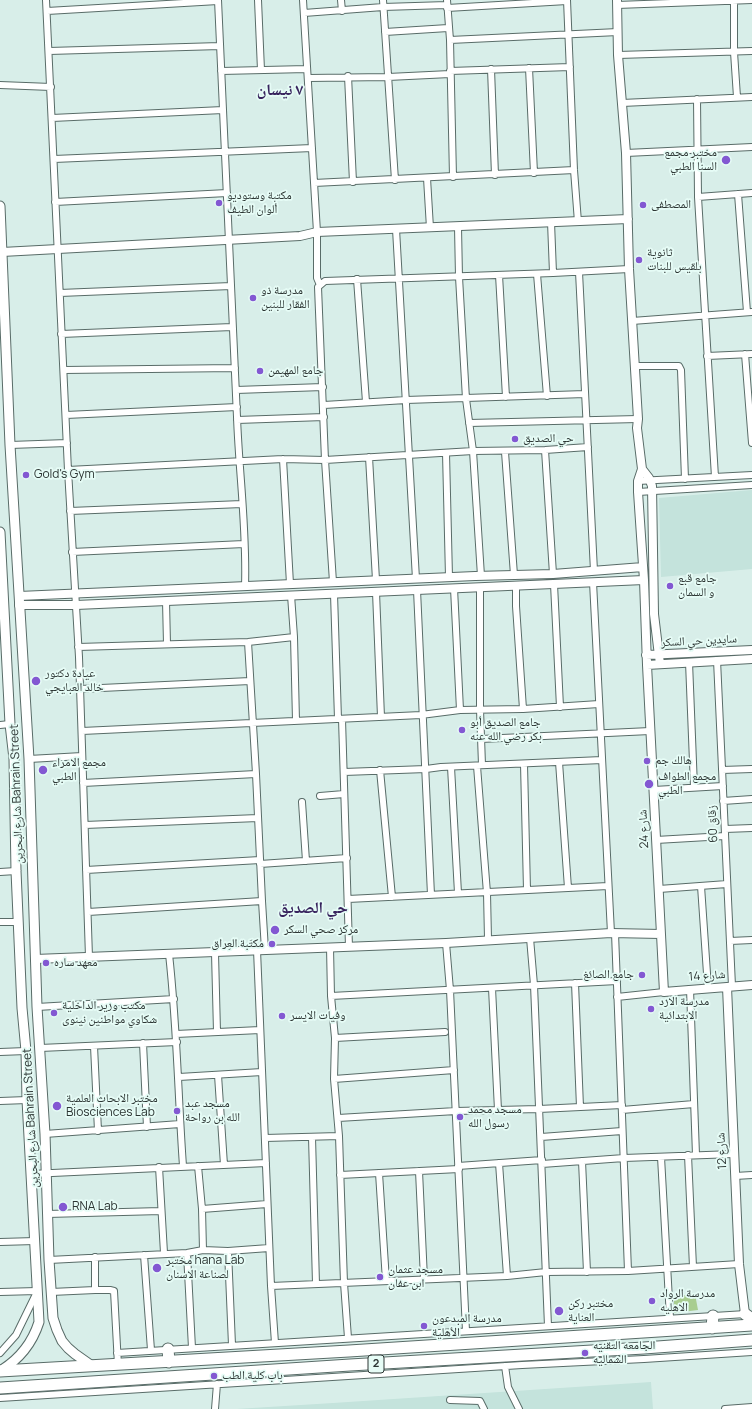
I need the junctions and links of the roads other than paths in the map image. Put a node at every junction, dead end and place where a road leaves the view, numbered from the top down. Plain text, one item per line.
1 (46, 0) edge
2 (218, 0) edge
3 (258, 0) edge
4 (303, 0) edge
5 (341, 0) edge
6 (383, 0) edge
7 (734, 0) edge
8 (752, 0) edge
9 (527, 1) edge
10 (567, 1) edge
11 (487, 3) edge
12 (617, 3) edge
13 (447, 5) edge
14 (383, 8) junction
15 (47, 10) junction
16 (342, 11) junction
17 (304, 14) junction
18 (448, 28) junction
19 (385, 32) junction
20 (618, 32) junction
21 (568, 34) junction
22 (450, 40) junction
23 (220, 46) junction
24 (49, 51) junction
25 (752, 51) edge
26 (734, 52) junction
27 (618, 55) junction
28 (570, 66) junction
29 (529, 68) junction
30 (307, 69) junction
31 (491, 69) junction
32 (261, 70) junction
33 (222, 71) junction
34 (450, 72) junction
35 (348, 76) junction
36 (388, 76) junction
37 (308, 78) junction
38 (0, 86) edge
39 (51, 87) junction
40 (737, 97) junction
41 (752, 97) edge
42 (697, 99) junction
43 (622, 103) junction
44 (223, 110) junction
45 (52, 118) junction
46 (752, 147) edge
47 (312, 148) junction
48 (696, 150) junction
49 (226, 152) junction
50 (626, 153) junction
51 (54, 159) junction
52 (574, 170) junction
53 (534, 173) junction
54 (495, 175) junction
55 (453, 177) junction
56 (427, 178) junction
57 (395, 180) junction
58 (353, 182) junction
59 (314, 183) junction
60 (227, 193) junction
61 (752, 193) edge
62 (738, 194) junction
63 (698, 196) junction
64 (55, 202) junction
65 (0, 206) edge
66 (628, 220) junction
67 (552, 222) junction
68 (578, 222) junction
69 (458, 227) junction
70 (430, 228) junction
71 (396, 229) junction
72 (317, 232) junction
73 (230, 240) junction
74 (57, 248) junction
75 (2, 252) junction
76 (629, 268) junction
77 (579, 272) junction
78 (553, 273) junction
79 (537, 274) junction
80 (499, 275) junction
81 (459, 277) junction
82 (399, 279) junction
83 (357, 280) junction
84 (320, 285) junction
85 (232, 286) junction
86 (60, 293) junction
87 (750, 312) edge
88 (705, 315) junction
89 (632, 321) junction
90 (232, 327) junction
91 (61, 334) junction
92 (2, 344) edge
93 (745, 354) junction
94 (752, 354) edge
95 (707, 356) junction
96 (635, 366) junction
97 (235, 368) junction
98 (64, 370) junction
99 (323, 387) junction
100 (236, 390) junction
101 (585, 394) junction
102 (547, 396) junction
103 (506, 397) junction
104 (466, 399) junction
105 (406, 400) junction
106 (366, 402) junction
107 (324, 404) junction
108 (237, 407) junction
109 (66, 415) junction
110 (324, 417) junction
111 (638, 418) junction
112 (237, 420) junction
113 (587, 420) junction
114 (469, 423) junction
115 (67, 443) junction
116 (752, 443) edge
117 (10, 445) junction
118 (588, 447) junction
119 (545, 450) junction
120 (473, 451) junction
121 (505, 452) junction
122 (446, 453) junction
123 (408, 455) junction
124 (369, 457) junction
125 (283, 459) junction
126 (325, 460) junction
127 (239, 462) junction
128 (642, 469) junction
129 (68, 470) junction
130 (752, 475) edge
131 (715, 477) junction
132 (684, 479) junction
133 (638, 481) junction
134 (651, 481) junction
135 (752, 485) edge
136 (652, 491) junction
137 (638, 492) junction
138 (242, 504) junction
139 (70, 511) junction
140 (0, 532) edge
141 (244, 544) junction
142 (0, 545) edge
143 (72, 552) junction
144 (626, 568) junction
145 (643, 568) junction
146 (594, 571) junction
147 (553, 574) junction
148 (481, 576) junction
149 (514, 576) junction
150 (449, 577) junction
151 (416, 578) junction
152 (432, 578) junction
153 (376, 580) junction
154 (644, 580) junction
155 (627, 581) junction
156 (333, 582) junction
157 (593, 582) junction
158 (290, 584) junction
159 (554, 584) junction
160 (516, 585) junction
161 (245, 586) junction
162 (480, 587) junction
163 (454, 588) junction
164 (432, 589) junction
165 (417, 590) junction
166 (376, 592) junction
167 (76, 594) junction
168 (334, 594) junction
169 (291, 595) junction
170 (19, 600) junction
171 (166, 601) junction
172 (76, 605) junction
173 (2, 610) edge
174 (294, 638) junction
175 (248, 642) junction
176 (167, 644) junction
177 (78, 647) junction
178 (752, 650) edge
179 (646, 655) junction
180 (659, 656) junction
181 (752, 659) edge
182 (717, 660) junction
183 (689, 662) junction
184 (660, 664) junction
185 (647, 665) junction
186 (4, 676) edge
187 (250, 681) junction
188 (80, 688) junction
189 (599, 704) junction
190 (560, 707) junction
191 (480, 709) junction
192 (523, 709) junction
193 (460, 710) junction
194 (421, 715) junction
195 (381, 717) junction
196 (340, 719) junction
197 (296, 721) junction
198 (253, 723) junction
199 (10, 724) junction
200 (0, 725) edge
201 (82, 731) junction
202 (650, 731) junction
203 (601, 733) junction
204 (481, 738) junction
205 (82, 756) junction
206 (29, 759) junction
207 (602, 760) junction
208 (559, 762) junction
209 (524, 764) junction
210 (479, 766) junction
211 (451, 767) junction
212 (426, 769) junction
213 (752, 769) edge
214 (380, 770) junction
215 (722, 770) junction
216 (344, 772) junction
217 (256, 774) junction
218 (83, 783) junction
219 (723, 786) junction
220 (694, 787) junction
221 (654, 790) junction
222 (344, 794) junction
223 (320, 796) dead end
224 (30, 798) junction
225 (752, 799) edge
226 (15, 800) junction
227 (723, 801) junction
228 (302, 802) dead end
229 (258, 818) junction
230 (85, 825) junction
231 (752, 828) edge
232 (725, 829) junction
233 (725, 836) junction
234 (656, 840) junction
235 (347, 858) junction
236 (306, 861) junction
237 (260, 862) junction
238 (16, 870) junction
239 (86, 870) junction
240 (0, 872) edge
241 (727, 884) junction
242 (608, 886) junction
243 (701, 886) junction
244 (568, 888) junction
245 (659, 889) junction
246 (527, 890) junction
247 (458, 893) junction
248 (487, 893) junction
249 (431, 895) junction
250 (392, 897) junction
251 (348, 899) junction
252 (262, 901) junction
253 (88, 912) junction
254 (0, 922) edge
255 (19, 922) junction
256 (613, 933) junction
257 (661, 934) junction
258 (530, 938) junction
259 (488, 939) junction
260 (752, 940) edge
261 (730, 941) junction
262 (446, 942) junction
263 (330, 947) junction
264 (349, 947) junction
265 (257, 950) junction
266 (266, 950) junction
267 (215, 953) junction
268 (169, 954) junction
269 (89, 957) junction
270 (35, 959) junction
271 (617, 981) junction
272 (575, 983) junction
273 (534, 985) junction
274 (752, 985) edge
275 (729, 987) junction
276 (492, 988) junction
277 (708, 988) junction
278 (450, 990) junction
279 (690, 990) junction
280 (664, 992) junction
281 (331, 996) junction
282 (617, 997) junction
283 (174, 999) junction
284 (37, 1007) junction
285 (260, 1030) junction
286 (216, 1032) junction
287 (445, 1032) dead end
288 (176, 1034) junction
289 (335, 1038) junction
290 (177, 1042) junction
291 (143, 1043) junction
292 (94, 1046) junction
293 (40, 1048) junction
294 (26, 1051) junction
295 (0, 1052) edge
296 (454, 1070) junction
297 (262, 1072) junction
298 (218, 1075) junction
299 (179, 1077) junction
300 (334, 1079) junction
301 (27, 1100) junction
302 (0, 1102) edge
303 (694, 1104) junction
304 (580, 1107) junction
305 (622, 1107) junction
306 (538, 1109) junction
307 (498, 1110) junction
308 (456, 1111) junction
309 (338, 1118) junction
310 (180, 1124) junction
311 (147, 1127) junction
312 (98, 1131) junction
313 (622, 1131) junction
314 (45, 1134) junction
315 (339, 1136) junction
316 (312, 1137) junction
317 (541, 1137) junction
318 (265, 1138) junction
319 (734, 1154) junction
320 (688, 1155) junction
321 (696, 1155) junction
322 (660, 1156) junction
323 (624, 1158) junction
324 (582, 1161) junction
325 (542, 1162) junction
326 (266, 1163) junction
327 (499, 1163) junction
328 (224, 1165) junction
329 (184, 1166) junction
330 (198, 1166) junction
331 (159, 1167) junction
332 (458, 1167) junction
333 (419, 1171) junction
334 (46, 1173) junction
335 (379, 1173) junction
336 (31, 1174) junction
337 (340, 1175) junction
338 (752, 1175) edge
339 (735, 1176) junction
340 (267, 1204) junction
341 (202, 1209) junction
342 (161, 1211) junction
343 (47, 1214) junction
344 (35, 1241) junction
345 (0, 1242) edge
346 (269, 1248) junction
347 (203, 1250) junction
348 (228, 1251) junction
349 (164, 1253) junction
350 (187, 1253) junction
351 (144, 1255) junction
352 (95, 1257) junction
353 (49, 1260) junction
354 (739, 1264) junction
355 (693, 1267) junction
356 (668, 1268) junction
357 (628, 1271) junction
358 (546, 1272) junction
359 (587, 1272) junction
360 (507, 1276) junction
361 (464, 1278) junction
362 (424, 1279) junction
363 (386, 1281) junction
364 (344, 1283) junction
365 (316, 1284) junction
366 (271, 1286) junction
367 (95, 1290) junction
368 (0, 1292) edge
369 (37, 1292) junction
370 (51, 1292) junction
371 (750, 1315) edge
372 (713, 1316) junction
373 (670, 1318) junction
374 (752, 1325) edge
375 (548, 1326) junction
376 (712, 1328) junction
377 (466, 1331) junction
378 (348, 1338) junction
379 (752, 1340) edge
380 (275, 1343) junction
381 (232, 1345) junction
382 (192, 1348) junction
383 (168, 1349) junction
384 (151, 1350) junction
385 (349, 1351) junction
386 (752, 1352) edge
387 (0, 1353) edge
388 (117, 1353) junction
389 (644, 1354) junction
390 (169, 1362) junction
391 (118, 1365) junction
392 (350, 1365) junction
393 (92, 1366) junction
394 (505, 1366) junction
395 (0, 1371) edge
396 (224, 1380) junction
397 (0, 1388) edge
398 (0, 1398) edge
399 (450, 1400) dead end
400 (752, 1407) edge
401 (518, 1408) edge
402 (215, 1409) edge
403 (484, 1409) edge
404 (510, 1409) edge
405 (725, 1409) edge

1 - 15 street
2 - 15 street
2 - 23 street
3 - 32 street
4 - 17 street
5 - 16 street
6 - 14 street
7 - 8 street
7 - 12 street
7 - 26 street
9 - 10 street
9 - 11 street
10 - 21 street
11 - 13 street
12 - 20 street
13 - 14 street
13 - 18 street
14 - 16 street
14 - 19 street
15 - 24 street
16 - 17 street
17 - 30 street
18 - 19 street
18 - 22 street
19 - 36 street
20 - 21 street
20 - 27 street
21 - 22 street
21 - 28 street
22 - 34 street
23 - 24 street
23 - 33 street
24 - 39 street
25 - 26 street
26 - 27 street
26 - 40 street
27 - 43 street
28 - 29 street
28 - 52 street
29 - 31 street
29 - 53 street
30 - 32 street
30 - 37 street
31 - 34 street
31 - 54 street
32 - 33 street
33 - 44 street
34 - 36 street
34 - 55 street
35 - 36 street
35 - 37 street
35 - 58 street
36 - 57 street
37 - 47 street
38 - 39 street
39 - 45 street
40 - 41 street
40 - 42 street
42 - 43 street
42 - 48 street
43 - 50 street
44 - 45 street
44 - 49 street
45 - 51 street
46 - 48 street
47 - 49 street
47 - 59 street
48 - 50 street
48 - 63 street
49 - 51 street
49 - 60 street
50 - 66 street
51 - 64 street
52 - 53 street
52 - 68 street
53 - 54 street
54 - 55 street
55 - 56 street
56 - 57 street
56 - 70 street
57 - 58 street
58 - 59 street
59 - 72 street
60 - 64 street
60 - 73 street
61 - 62 street
62 - 63 street
62 - 87 street
63 - 88 street
64 - 74 street
65 - 75 main road, شارع البحرين Bahrain Street
66 - 68 street
66 - 76 street
67 - 68 street
67 - 69 street
67 - 78 street
69 - 70 street
69 - 81 street
70 - 71 street
71 - 72 street
71 - 82 street
72 - 73 street
72 - 84 street
73 - 74 street
73 - 85 street
74 - 75 street
74 - 86 street
75 - 92 main road, شارع البحرين Bahrain Street
76 - 77 street
76 - 89 street
77 - 78 street
77 - 101 street
78 - 79 street
79 - 80 street
79 - 102 street
80 - 81 street
80 - 103 street
81 - 82 street
81 - 104 street
82 - 83 street
82 - 105 street
83 - 84 street
83 - 106 street
84 - 99 street
85 - 86 street
85 - 90 street
86 - 91 street
87 - 88 street
88 - 89 street
88 - 95 street
89 - 96 street
90 - 91 street
90 - 97 street
91 - 98 street
92 - 117 main road, شارع البحرين Bahrain Street
93 - 94 street
93 - 95 street
93 - 116 street
95 - 131 street
96 - 111 street
96 - 132 street
97 - 98 street
97 - 100 street
98 - 109 street
99 - 100 street
99 - 107 street
100 - 108 street
101 - 102 street
101 - 113 street
102 - 103 street
103 - 104 street
104 - 105 street
104 - 114 street
105 - 106 street
105 - 123 street
106 - 107 street
107 - 110 street
108 - 109 street
108 - 112 street
109 - 115 street
110 - 112 street
110 - 126 street
111 - 113 street
111 - 128 street
112 - 127 street
113 - 114 street
113 - 118 street
114 - 120 street
115 - 117 street
115 - 129 street
117 - 170 main road, شارع البحرين Bahrain Street
118 - 119 street
118 - 146 street
119 - 121 street
119 - 147 street
120 - 121 street
120 - 122 street
120 - 148 street
121 - 149 street
122 - 123 street
122 - 150 street
123 - 124 street
123 - 151 street
124 - 126 street
124 - 153 street
125 - 126 street
125 - 127 street
125 - 158 street
126 - 156 street
127 - 129 street
127 - 138 street
128 - 133 street, شارع 24
128 - 134 street
129 - 139 street
130 - 131 street
131 - 132 street
132 - 134 street
133 - 134 street
133 - 137 street, شارع 24
134 - 136 street
135 - 136 street
136 - 137 street
136 - 180 street
137 - 145 street, شارع 24
138 - 139 street
138 - 141 street
139 - 143 street
140 - 142 main road, شارع البحرين Bahrain Street
141 - 143 street
141 - 161 street
142 - 173 main road, شارع البحرين Bahrain Street
143 - 167 street
144 - 145 street
144 - 146 street
144 - 155 street
145 - 154 street, شارع 24
146 - 147 street
147 - 149 street
148 - 149 street
148 - 150 street
150 - 152 street
151 - 152 street
151 - 153 street
152 - 164 street
153 - 156 street
154 - 155 street
154 - 179 street, شارع 24
155 - 157 street
156 - 158 street
157 - 159 street
157 - 189 street
158 - 161 street
159 - 160 street
159 - 190 street
160 - 162 street
160 - 192 street
161 - 167 street
162 - 163 street
162 - 191 street
163 - 164 street
163 - 193 street
164 - 165 street
165 - 166 street
165 - 194 street
166 - 168 street
166 - 195 street
167 - 170 street
167 - 172 street
168 - 169 street
168 - 196 street
169 - 171 street
169 - 174 street
170 - 172 street
170 - 206 main road, شارع البحرين Bahrain Street
171 - 172 street
171 - 176 street
172 - 177 street
173 - 186 main road, شارع البحرين Bahrain Street
174 - 175 street
174 - 197 street
175 - 176 street
175 - 187 street
176 - 177 street
177 - 188 street
178 - 180 street, سايدين حي السكر
179 - 180 street, سايدين حي السكر
179 - 185 street, شارع 24
180 - 184 street
181 - 182 street, سايدين حي السكر
182 - 183 street, سايدين حي السكر
182 - 215 street, زقاق 60
183 - 184 street, سايدين حي السكر
183 - 220 street
184 - 185 street, سايدين حي السكر
185 - 202 street, شارع 24
186 - 199 main road, شارع البحرين Bahrain Street
187 - 188 street
187 - 198 street
188 - 201 street
189 - 190 street
189 - 203 street
190 - 192 street
191 - 192 street
191 - 193 street
191 - 204 street
193 - 194 street
194 - 195 street
194 - 212 street
195 - 196 street
196 - 197 street
196 - 216 street
197 - 198 street
198 - 201 street
198 - 217 street
199 - 200 street
199 - 226 main road, شارع البحرين Bahrain Street
201 - 205 street
202 - 203 street
202 - 221 street, شارع 24
203 - 204 street
203 - 207 street
204 - 210 street
205 - 206 street
205 - 218 street
206 - 224 main road, شارع البحرين Bahrain Street
207 - 208 street
207 - 242 street
208 - 209 street
208 - 244 street
209 - 210 street
209 - 246 street
210 - 211 street
210 - 248 street
211 - 212 street
211 - 247 street
212 - 214 street
212 - 249 street
213 - 215 street
214 - 216 street
214 - 250 street
215 - 219 street, زقاق 60
216 - 222 street
217 - 218 street
217 - 229 street
218 - 230 street
219 - 220 street
219 - 227 street, زقاق 60
220 - 221 street
221 - 234 street, شارع 24
222 - 223 street
222 - 235 street
224 - 226 main road
224 - 270 main road, شارع البحرين Bahrain Street
225 - 227 street
226 - 238 main road, شارع البحرين Bahrain Street
227 - 232 street, زقاق 60
228 - 236 street
229 - 230 street
229 - 237 street
230 - 239 street
231 - 232 street
232 - 233 street, زقاق 60
233 - 234 street
233 - 241 street, زقاق 60
234 - 245 street, شارع 24
235 - 236 street
235 - 251 street
236 - 237 street
237 - 239 street
237 - 252 street
238 - 240 street
238 - 255 main road, شارع البحرين Bahrain Street
239 - 253 street
241 - 243 street
241 - 261 street, زقاق 60
242 - 244 street
242 - 256 street
243 - 245 street
243 - 277 street
244 - 246 street
245 - 257 street, شارع 24
246 - 248 street
247 - 248 street
247 - 249 street
248 - 259 street
249 - 250 street
250 - 251 street
251 - 264 street
252 - 253 street
252 - 266 street
253 - 269 street
254 - 255 street
255 - 294 main road, شارع البحرين Bahrain Street
256 - 257 street
256 - 258 street
256 - 271 street
257 - 280 street, شارع 24
258 - 259 street
258 - 273 street
259 - 262 street
260 - 261 street
261 - 275 street, زقاق 60
262 - 264 street
262 - 278 street
263 - 264 street
263 - 266 street
263 - 281 street
265 - 266 street
265 - 267 street
265 - 285 street
267 - 268 street
267 - 286 street
268 - 269 street
268 - 283 street
269 - 270 street
270 - 284 main road, شارع البحرين Bahrain Street
271 - 272 street
271 - 282 street
272 - 273 street
272 - 304 street
273 - 276 street
273 - 306 street
274 - 275 street, شارع 14
275 - 277 street, شارع 14
275 - 319 street, شارع 12
276 - 278 street
276 - 307 street
277 - 279 street, شارع 14
278 - 281 street
278 - 296 street
279 - 280 street, شارع 14
279 - 303 street
280 - 282 street
281 - 289 street
282 - 305 street
283 - 284 street
283 - 288 street
284 - 293 main road, شارع البحرين Bahrain Street
285 - 286 street
285 - 297 street
286 - 288 street
287 - 289 street
288 - 290 street
289 - 300 street
290 - 291 street
290 - 299 street
291 - 292 street
291 - 311 street
292 - 293 street
292 - 312 street
293 - 314 main road, شارع البحرين Bahrain Street
294 - 295 street
294 - 301 main road, شارع البحرين Bahrain Street
296 - 300 street
296 - 308 street
297 - 298 street
297 - 318 street
298 - 299 street
298 - 328 street
299 - 310 street
300 - 309 street
301 - 302 street
301 - 336 main road, شارع البحرين Bahrain Street
303 - 305 street
303 - 321 street
304 - 305 street
304 - 306 street
305 - 313 street
306 - 307 street
306 - 317 street
307 - 308 street
308 - 309 street
308 - 332 street
309 - 315 street
310 - 311 street
310 - 329 street
311 - 312 street
312 - 314 street
313 - 317 street
313 - 323 street
314 - 334 main road, شارع البحرين Bahrain Street
315 - 316 street
315 - 337 street
316 - 318 street
316 - 365 street
317 - 325 street
318 - 326 street
319 - 321 street
319 - 339 street, شارع 12
320 - 321 street
320 - 322 street
320 - 355 street
322 - 323 street
322 - 356 street
323 - 324 street
323 - 357 street
324 - 325 street
324 - 359 street
325 - 327 street
325 - 358 street
326 - 328 street
326 - 340 street
327 - 332 street
327 - 360 street
328 - 330 street
329 - 330 street
329 - 331 street
330 - 341 street
331 - 334 street
331 - 342 street
332 - 333 street
332 - 361 street
333 - 335 street
333 - 362 street
334 - 336 street
334 - 343 main road, شارع البحرين Bahrain Street
335 - 337 street
335 - 363 street
336 - 344 main road, شارع البحرين Bahrain Street
337 - 364 street
338 - 339 street
339 - 354 street, شارع 12
340 - 341 street
340 - 346 street
341 - 347 street
342 - 343 street
342 - 349 street
343 - 353 main road, شارع البحرين Bahrain Street
344 - 345 street
344 - 369 main road, شارع البحرين Bahrain Street
346 - 348 street
346 - 366 street
347 - 348 street
347 - 350 street
348 - 381 street
349 - 350 street
349 - 351 street
350 - 382 street
351 - 352 street
351 - 384 street
352 - 353 street
352 - 367 street
353 - 370 main road, شارع البحرين Bahrain Street
354 - 355 street
354 - 371 street, شارع 12
355 - 356 street
356 - 357 street
356 - 373 street
357 - 359 street
358 - 359 street
358 - 360 street
358 - 375 street
360 - 361 street
361 - 362 street
361 - 377 street
362 - 363 street
363 - 364 street
364 - 365 street
364 - 378 street
365 - 366 street
366 - 380 street
367 - 370 street
367 - 388 street
368 - 369 street
369 - 387 street
369 - 395 main road, شارع البحرين Bahrain Street
370 - 393 main road, شارع البحرين Bahrain Street
371 - 372 street
372 - 373 street
372 - 376 highway
373 - 375 street
374 - 376 highway, 2
375 - 377 street
376 - 385 highway, 2
377 - 378 street
378 - 380 street
379 - 389 highway, 2
380 - 381 street
381 - 382 street
382 - 383 street
383 - 384 street
383 - 390 highway
384 - 388 street
385 - 390 highway, 2
385 - 392 highway
386 - 389 street
388 - 391 street
389 - 392 highway, 2
389 - 394 street
390 - 391 highway, 2
391 - 393 highway, 2
392 - 396 highway, 2
393 - 395 highway, 2
394 - 396 street
394 - 401 street
396 - 397 highway, 2
396 - 398 street
396 - 402 street
399 - 403 street
400 - 405 street
401 - 404 street

